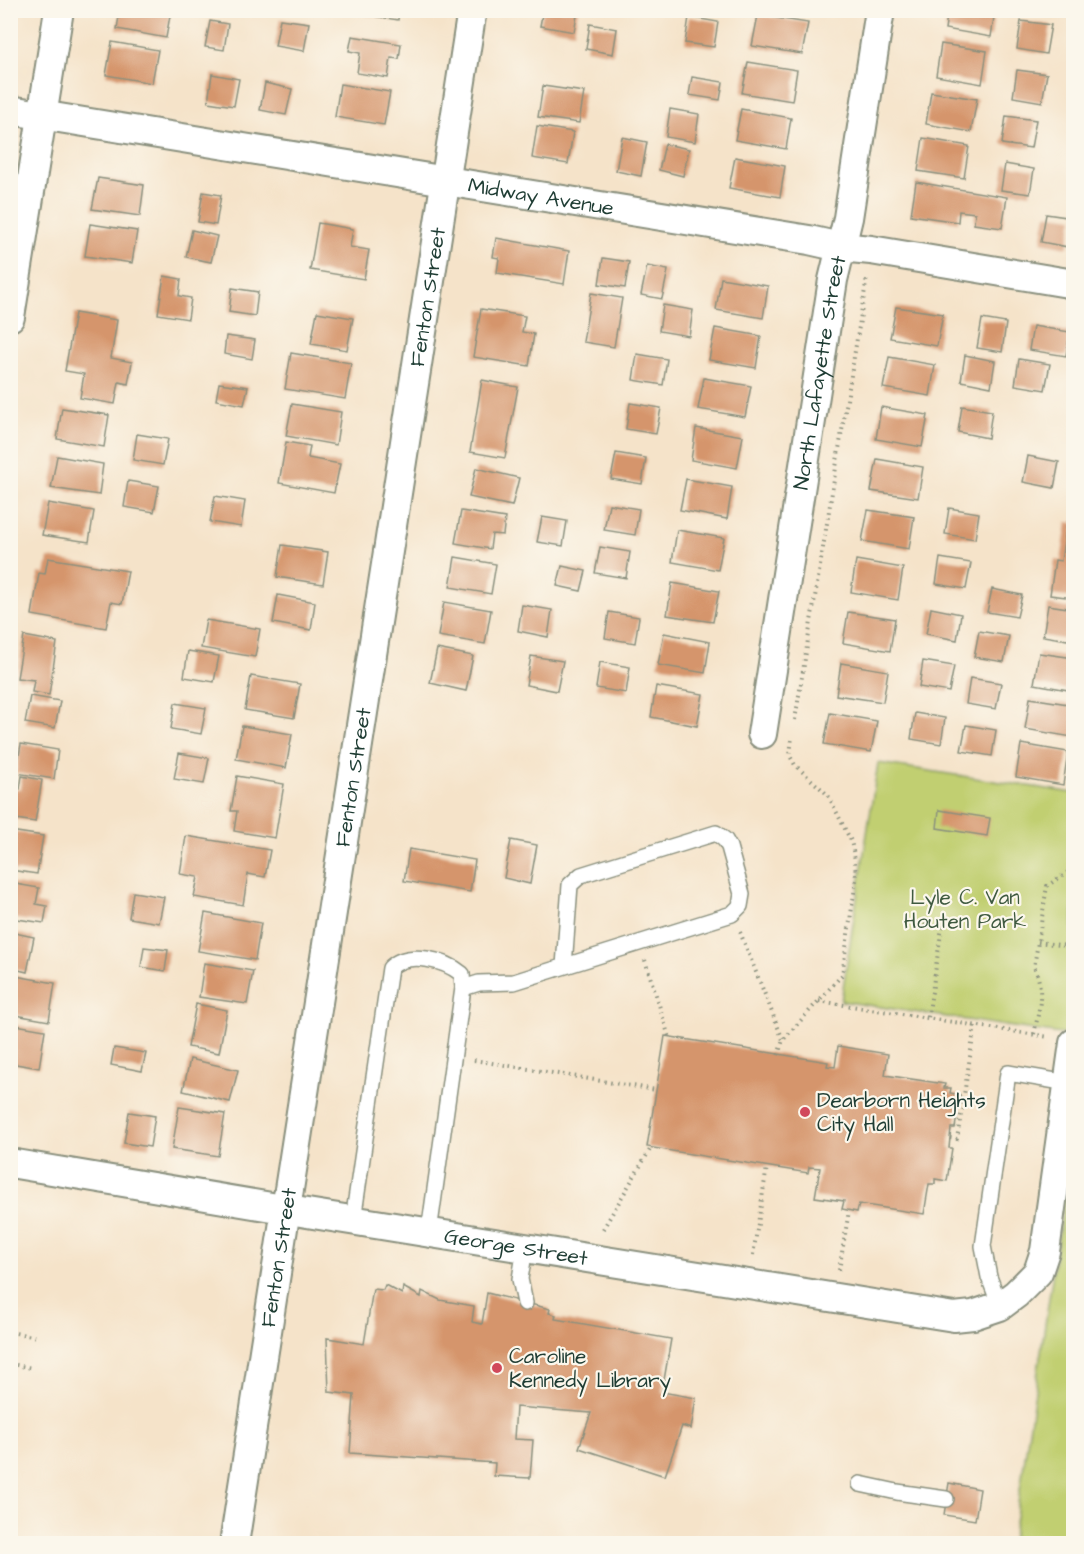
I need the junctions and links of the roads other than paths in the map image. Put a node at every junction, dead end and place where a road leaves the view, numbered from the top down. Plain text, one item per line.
1 (59, 10) edge
2 (472, 10) edge
3 (880, 10) edge
4 (10, 110) edge
5 (42, 116) junction
6 (445, 181) junction
7 (840, 247) junction
8 (1074, 284) edge
9 (10, 317) edge
10 (762, 734) dead end
11 (564, 966) junction
12 (463, 988) junction
13 (1064, 1040) edge
14 (1068, 1083) junction
15 (10, 1163) edge
16 (286, 1209) junction
17 (353, 1220) junction
18 (429, 1232) junction
19 (525, 1248) junction
20 (1008, 1300) junction
21 (525, 1303) dead end
22 (860, 1484) dead end
23 (946, 1499) dead end
24 (234, 1544) edge

1 - 5 street
2 - 6 street, Fenton Street
3 - 7 street, North Lafayette Street
4 - 5 street, Midway Avenue
5 - 6 street, Midway Avenue
5 - 9 street
6 - 7 street, Midway Avenue
6 - 16 street, Fenton Street
7 - 8 street, Midway Avenue
7 - 10 street, North Lafayette Street
11 - 11 lane
11 - 12 lane
12 - 17 lane
12 - 18 lane
13 - 14 street
14 - 20 street
14 - 20 lane
15 - 16 street, George Street
16 - 17 street, George Street
16 - 24 street, Fenton Street
17 - 18 street, George Street
18 - 19 street, George Street
19 - 20 street, George Street
19 - 21 lane
22 - 23 lane

